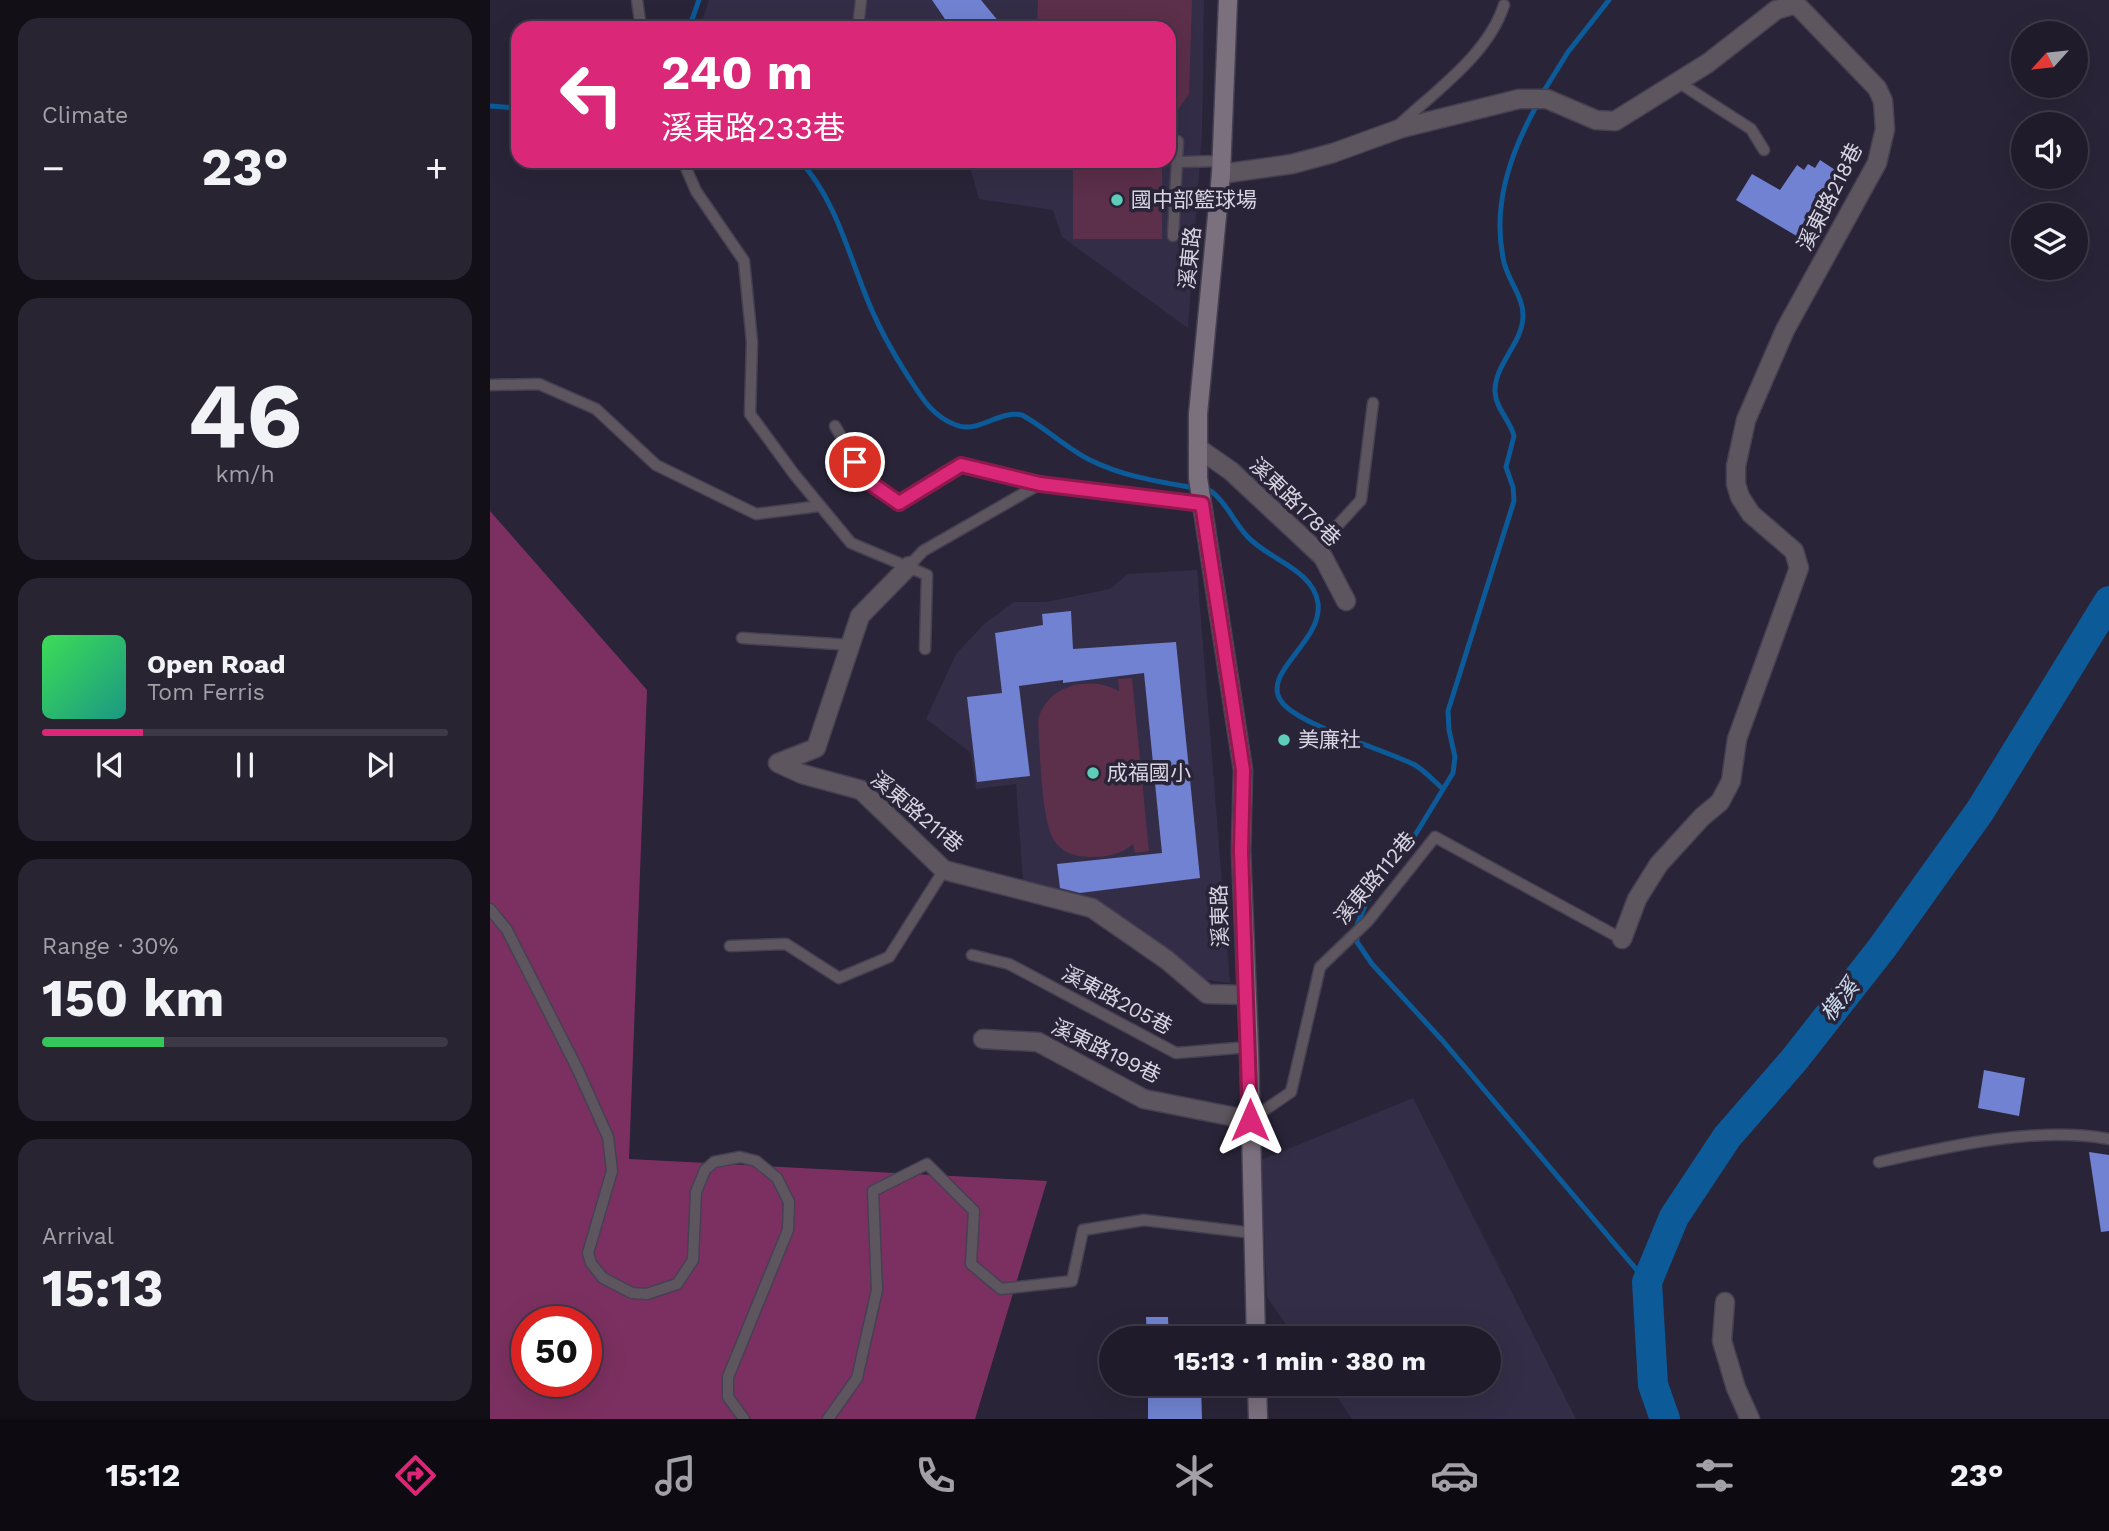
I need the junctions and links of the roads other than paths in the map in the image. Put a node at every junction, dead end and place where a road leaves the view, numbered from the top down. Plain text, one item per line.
1 (637, 0) edge
2 (861, 0) edge
3 (1228, 0) edge
4 (1504, 5) dead end
5 (640, 21) edge
6 (859, 21) edge
7 (1678, 82) junction
8 (1392, 131) junction
9 (1176, 141) edge
10 (1764, 150) dead end
11 (1177, 162) junction
12 (1221, 167) junction
13 (686, 168) edge
14 (1173, 236) dead end
15 (490, 385) edge
16 (1373, 403) dead end
17 (835, 426) dead end
18 (1198, 448) junction
19 (1040, 484) junction
20 (1201, 492) junction
21 (820, 506) junction
22 (1315, 550) junction
23 (909, 566) junction
24 (1346, 601) dead end
25 (742, 638) dead end
26 (851, 645) junction
27 (925, 649) dead end
28 (944, 870) junction
29 (490, 909) edge
30 (1622, 939) joint
31 (730, 946) dead end
32 (972, 955) dead end
33 (1246, 995) junction
34 (982, 1039) dead end
35 (1249, 1047) junction
36 (1250, 1120) junction
37 (2109, 1139) edge
38 (1880, 1162) dead end
39 (1253, 1233) junction
40 (1725, 1301) dead end
41 (1256, 1326) edge
42 (1257, 1396) edge
43 (744, 1419) edge
44 (828, 1419) edge
45 (1258, 1419) edge
46 (1750, 1419) edge

1 - 5 lane
2 - 6 lane
3 - 12 main road, 溪東路
4 - 8 lane
7 - 8 street, 溪東路218巷
7 - 10 lane
7 - 30 street, 溪東路218巷
8 - 12 street, 溪東路218巷
9 - 11 lane
11 - 12 lane
11 - 14 lane
12 - 18 main road, 溪東路
13 - 21 lane
15 - 21 lane
16 - 22 lane
17 - 19 lane
18 - 20 main road, 溪東路
18 - 22 street, 溪東路178巷
19 - 20 lane
19 - 23 lane
20 - 33 main road, 溪東路
21 - 23 lane
22 - 24 street, 溪東路178巷
23 - 26 street, 溪東路211巷
23 - 27 lane
25 - 26 lane
26 - 28 street, 溪東路211巷
28 - 31 lane
28 - 33 street, 溪東路211巷
29 - 43 lane
30 - 36 lane, 溪東路112巷
32 - 35 lane, 溪東路205巷
33 - 35 main road, 溪東路
34 - 36 street, 溪東路199巷
35 - 36 main road, 溪東路
36 - 39 main road, 溪東路
37 - 38 lane
39 - 41 main road, 溪東路
39 - 44 lane
40 - 46 street
42 - 45 main road

